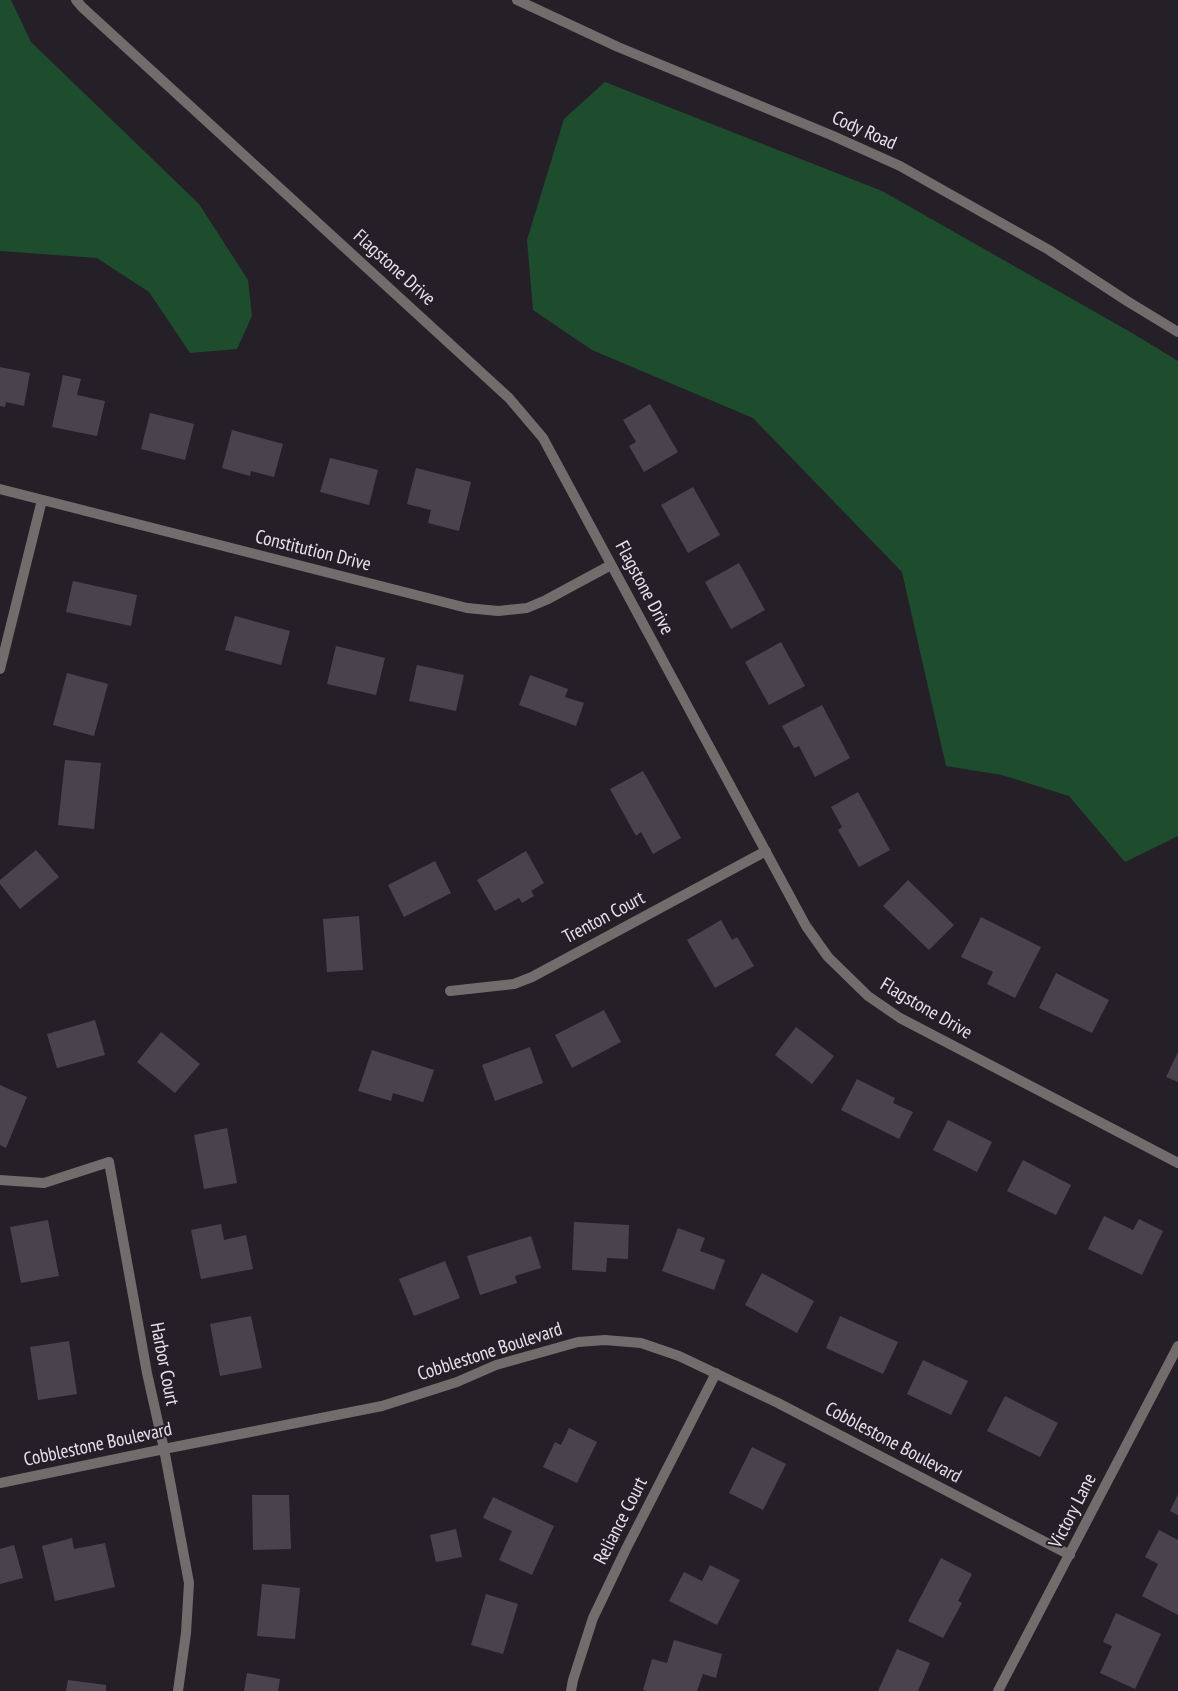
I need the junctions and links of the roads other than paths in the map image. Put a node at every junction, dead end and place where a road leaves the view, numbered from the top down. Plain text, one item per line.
1 (76, 0) edge
2 (517, 0) edge
3 (1178, 332) edge
4 (0, 490) edge
5 (42, 500) junction
6 (611, 565) junction
7 (0, 669) edge
8 (766, 851) junction
9 (450, 991) dead end
10 (1178, 1163) edge
11 (0, 1180) edge
12 (1178, 1346) edge
13 (716, 1373) junction
14 (164, 1449) junction
15 (0, 1483) edge
16 (1070, 1555) junction
17 (178, 1691) edge
18 (571, 1691) edge
19 (998, 1691) edge

1 - 6 street, Flagstone Drive
2 - 3 street, Cody Road
4 - 5 street, Constitution Drive
5 - 6 street, Constitution Drive
5 - 7 street
6 - 8 street, Flagstone Drive
8 - 9 street, Trenton Court
8 - 10 street, Flagstone Drive
11 - 14 street, Harbor Court
12 - 16 street, Victory Lane
13 - 14 street, Cobblestone Boulevard
13 - 16 street, Cobblestone Boulevard
13 - 18 street, Reliance Court
14 - 15 street, Cobblestone Boulevard
14 - 17 street, Harbor Court
16 - 19 street, Victory Lane

